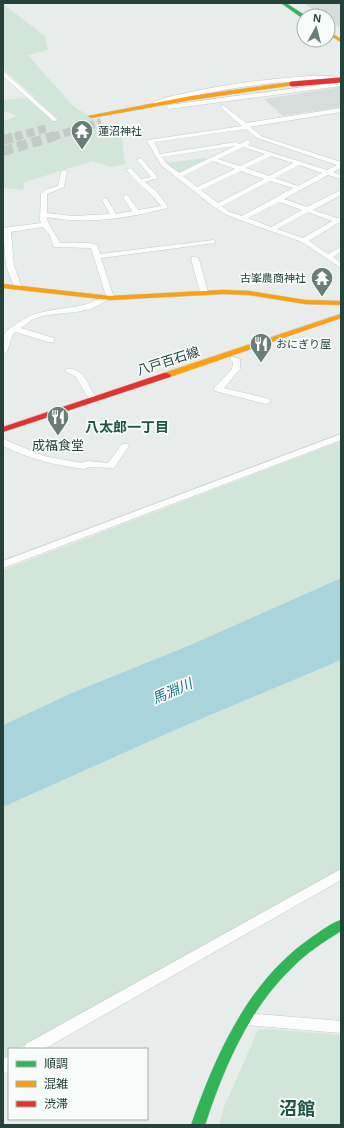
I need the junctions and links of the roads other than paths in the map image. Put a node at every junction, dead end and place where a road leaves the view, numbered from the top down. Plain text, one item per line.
1 (283, 3) edge
2 (296, 12) edge
3 (3, 73) edge
4 (314, 78) junction
5 (341, 81) edge
6 (293, 85) junction
7 (322, 87) junction
8 (155, 103) junction
9 (169, 106) junction
10 (223, 107) dead end
11 (341, 110) edge
12 (91, 116) tunnel mouth
13 (55, 120) dead end
14 (101, 122) tunnel mouth
15 (247, 127) junction
16 (259, 137) junction
17 (245, 144) junction
18 (271, 154) junction
19 (159, 156) junction
20 (213, 159) junction
21 (140, 160) dead end
22 (299, 163) junction
23 (341, 165) edge
24 (129, 169) dead end
25 (240, 169) junction
26 (64, 172) dead end
27 (327, 172) junction
28 (178, 176) junction
29 (341, 177) edge
30 (269, 178) junction
31 (140, 181) junction
32 (298, 188) junction
33 (196, 190) junction
34 (341, 192) edge
35 (126, 197) dead end
36 (105, 200) dead end
37 (278, 200) junction
38 (216, 206) junction
39 (308, 210) junction
40 (136, 212) junction
41 (45, 215) junction
42 (114, 216) junction
43 (242, 219) junction
44 (340, 221) edge
45 (45, 224) junction
46 (5, 230) edge
47 (272, 230) junction
48 (304, 241) junction
49 (213, 242) dead end
50 (341, 249) edge
51 (97, 256) junction
52 (328, 257) junction
53 (195, 259) dead end
54 (341, 266) edge
55 (3, 286) edge
56 (18, 287) junction
57 (204, 292) junction
58 (107, 298) junction
59 (341, 303) edge
60 (341, 316) edge
61 (341, 323) edge
62 (10, 330) edge
63 (51, 340) dead end
64 (3, 352) edge
65 (234, 359) junction
66 (69, 370) dead end
67 (93, 399) junction
68 (266, 401) dead end
69 (3, 430) edge
70 (3, 436) edge
71 (341, 437) edge
72 (3, 442) edge
73 (125, 446) dead end
74 (3, 565) edge
75 (341, 874) edge
76 (341, 924) edge
77 (246, 1019) junction
78 (341, 1027) edge
79 (33, 1048) edge
80 (198, 1125) edge

1 - 2 street
3 - 13 street
4 - 5 street
4 - 7 street
4 - 8 street
5 - 6 street
5 - 7 street
6 - 8 street
6 - 9 street
7 - 9 street
8 - 12 street
9 - 14 street
10 - 15 street
11 - 15 street
15 - 16 street
15 - 19 street
16 - 17 street
16 - 23 street
17 - 18 street
17 - 19 street
17 - 20 street
18 - 22 street
18 - 25 street
19 - 28 street
20 - 25 street
20 - 28 street
21 - 31 street
22 - 27 street
22 - 30 street
23 - 27 street
24 - 31 street
25 - 30 street
25 - 33 street
26 - 41 street
27 - 29 street
27 - 32 street
28 - 33 street
30 - 32 street
30 - 38 street
31 - 40 street
32 - 37 street
33 - 38 street
34 - 39 street
35 - 40 street
36 - 42 street
37 - 39 street
37 - 43 street
38 - 43 street
39 - 44 street
39 - 47 street
40 - 42 street
41 - 42 street
41 - 45 street
43 - 47 street
44 - 48 street
45 - 46 street
45 - 51 street
46 - 56 street
47 - 48 street
48 - 52 street
49 - 51 street
50 - 52 street
51 - 58 street
52 - 54 street
53 - 57 street
55 - 56 street
56 - 58 street
57 - 58 street
57 - 59 street
58 - 62 street
60 - 67 street, 八戸百石線
61 - 65 street, 八戸百石線
62 - 63 street
62 - 64 street
65 - 68 street
65 - 70 street, 八戸百石線
66 - 67 street
67 - 69 street, 八戸百石線
71 - 74 street
72 - 73 street
75 - 79 street
76 - 77 street
77 - 78 street
77 - 80 street

